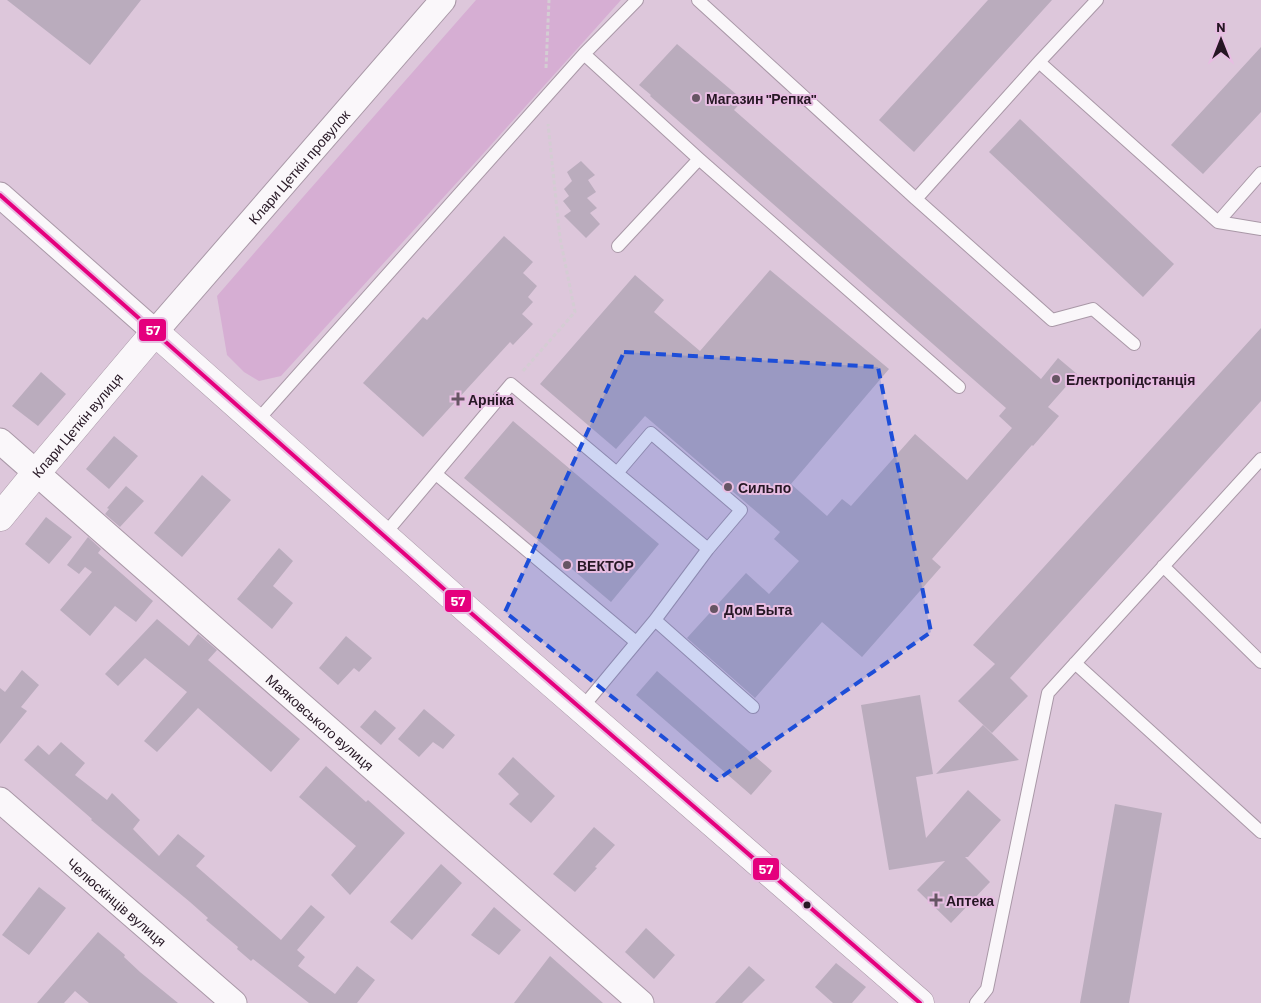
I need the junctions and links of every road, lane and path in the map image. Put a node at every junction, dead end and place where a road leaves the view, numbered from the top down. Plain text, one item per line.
1 (443, 0) edge
2 (549, 0) edge
3 (637, 0) edge
4 (698, 0) edge
5 (1097, 0) edge
6 (584, 54) junction
7 (1039, 62) junction
8 (545, 98) junction
9 (699, 159) junction
10 (1261, 174) edge
11 (0, 195) edge
12 (916, 199) junction
13 (1218, 222) junction
14 (1261, 229) edge
15 (618, 246) dead end
16 (156, 332) junction
17 (1134, 344) dead end
18 (511, 384) junction
19 (959, 387) dead end
20 (256, 422) junction
21 (0, 440) edge
22 (1261, 459) edge
23 (37, 472) junction
24 (617, 473) junction
25 (436, 474) junction
26 (0, 518) edge
27 (384, 535) junction
28 (708, 550) junction
29 (1164, 566) junction
30 (655, 620) junction
31 (636, 642) junction
32 (1261, 662) edge
33 (1075, 663) junction
34 (753, 707) dead end
35 (581, 709) junction
36 (0, 800) edge
37 (1261, 832) edge
38 (234, 1003) edge
39 (641, 1003) edge
40 (920, 1003) edge
41 (976, 1003) edge

1 - 16 street, Клари Цеткін провулок
2 - 8 path
3 - 6 lane
4 - 12 lane
5 - 7 lane
6 - 8 lane
6 - 9 lane
7 - 12 lane
7 - 13 lane
8 - 18 path
8 - 20 lane
9 - 15 lane
9 - 19 lane
10 - 13 lane
11 - 16 street
12 - 17 lane
13 - 14 lane
16 - 20 street
16 - 23 street, Клари Цеткін вулиця
18 - 24 lane
18 - 25 lane
20 - 27 street
21 - 23 street, Маяковського вулиця
22 - 29 lane
23 - 26 street, Клари Цеткін вулиця
23 - 39 street, Маяковського вулиця
24 - 28 lane
24 - 28 lane
25 - 27 lane
25 - 31 lane
27 - 35 street
28 - 30 lane
29 - 32 lane
29 - 33 lane
30 - 31 lane
30 - 34 lane
31 - 35 lane
33 - 37 lane
33 - 41 lane
35 - 40 street
36 - 38 street, Челюскінців вулиця

